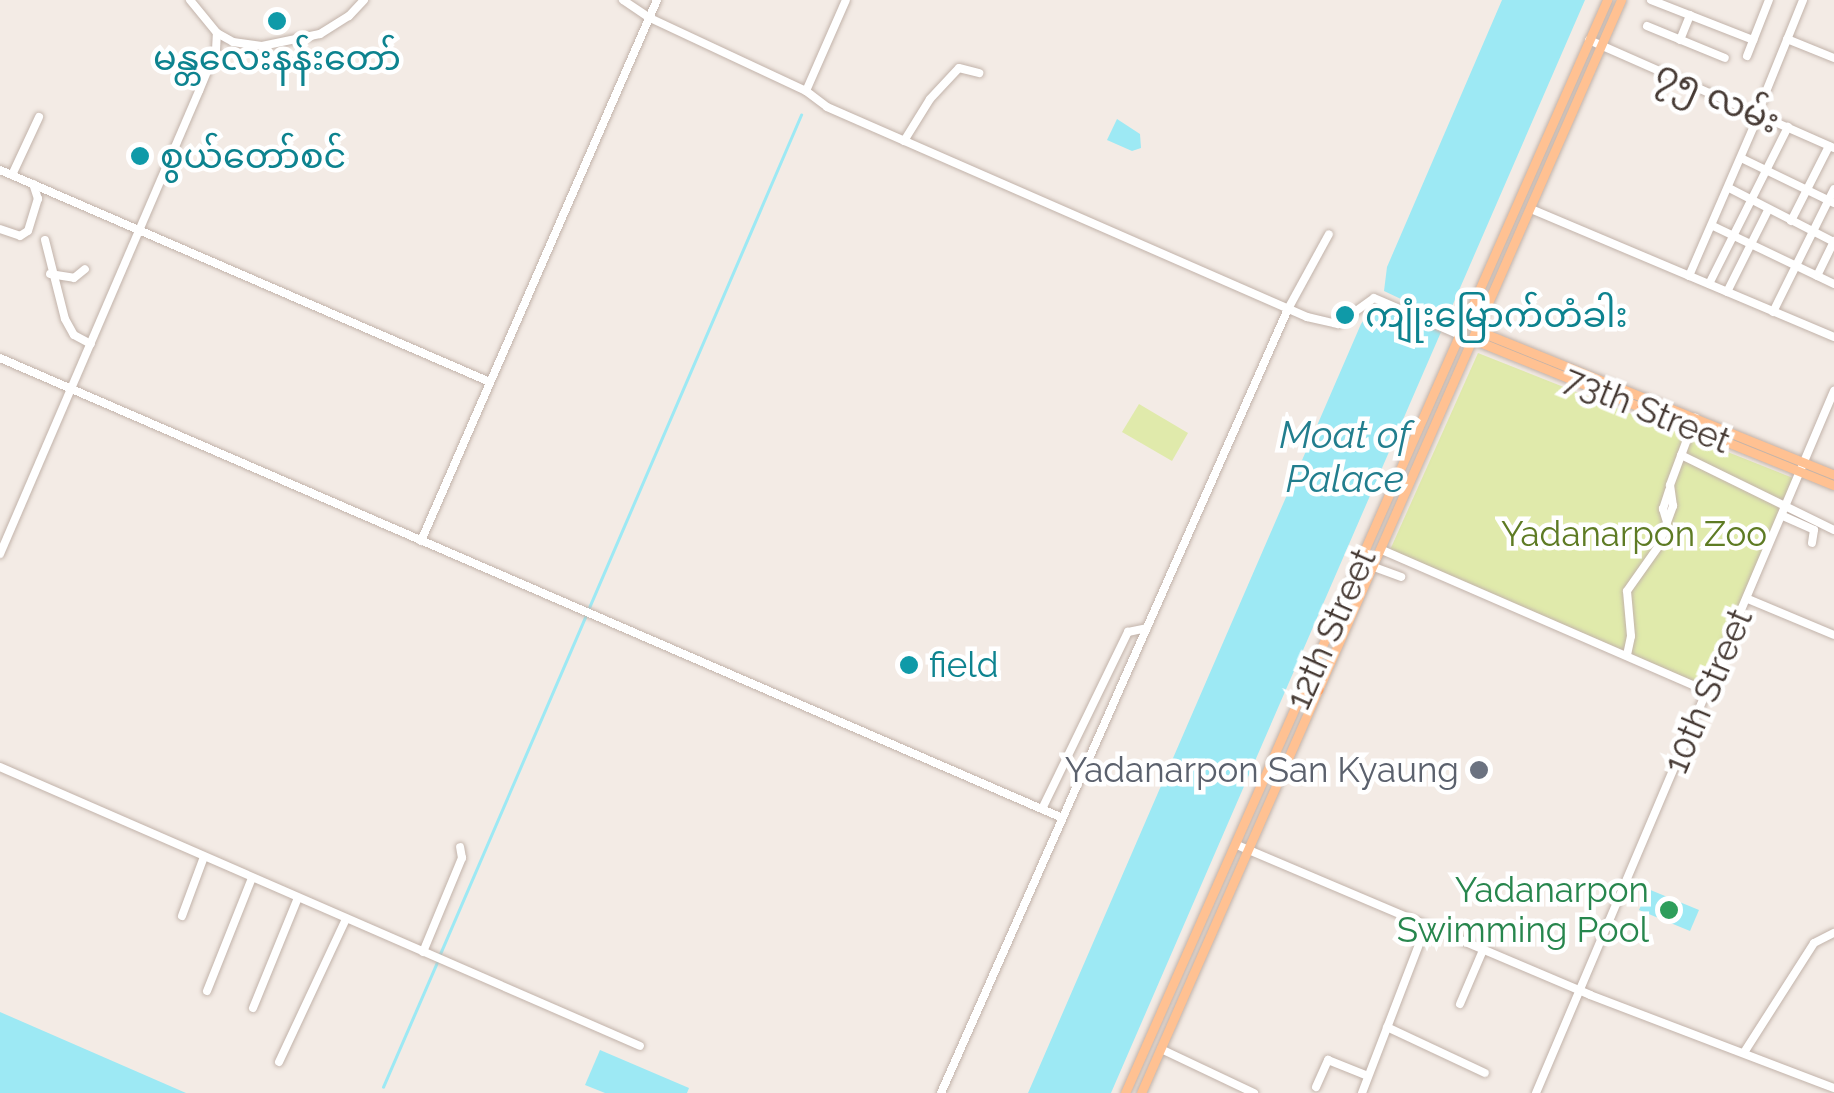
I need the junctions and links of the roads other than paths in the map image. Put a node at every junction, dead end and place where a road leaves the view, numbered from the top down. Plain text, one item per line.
1 (190, 0) edge
2 (364, 0) edge
3 (623, 0) edge
4 (657, 0) edge
5 (846, 0) edge
6 (1606, 0) edge
7 (1621, 0) edge
8 (1652, 0) edge
9 (1769, 0) edge
10 (1804, 0) edge
11 (1664, 2) edge
12 (1690, 16) junction
13 (650, 18) junction
14 (1646, 26) dead end
15 (217, 34) junction
16 (1787, 39) junction
17 (1589, 40) junction
18 (1680, 40) junction
19 (1753, 40) junction
20 (234, 42) junction
21 (1602, 46) junction
22 (216, 50) junction
23 (1747, 56) dead end
24 (1725, 58) dead end
25 (1834, 58) edge
26 (979, 73) dead end
27 (806, 91) junction
28 (1758, 114) junction
29 (39, 117) dead end
30 (1788, 127) junction
31 (904, 141) junction
32 (1832, 147) edge
33 (1741, 158) junction
34 (1767, 169) junction
35 (0, 170) edge
36 (12, 175) junction
37 (33, 184) junction
38 (1729, 188) junction
39 (1808, 189) junction
40 (1834, 189) edge
41 (1751, 200) junction
42 (1831, 202) edge
43 (1531, 209) junction
44 (1768, 210) junction
45 (1791, 221) junction
46 (1714, 226) junction
47 (0, 229) edge
48 (140, 230) junction
49 (1812, 230) junction
50 (1329, 234) dead end
51 (1734, 235) junction
52 (45, 240) dead end
53 (1834, 242) edge
54 (1752, 244) junction
55 (1796, 265) junction
56 (86, 269) dead end
57 (50, 274) junction
58 (1689, 276) junction
59 (1817, 276) junction
60 (1709, 284) junction
61 (1834, 284) edge
62 (1727, 292) junction
63 (1288, 309) junction
64 (1773, 312) junction
65 (1460, 330) junction
66 (1475, 335) junction
67 (1834, 337) edge
68 (91, 344) junction
69 (0, 358) edge
70 (490, 382) junction
71 (71, 389) junction
72 (1834, 391) edge
73 (1693, 424) junction
74 (1834, 426) edge
75 (1821, 427) junction
76 (1681, 454) junction
77 (1804, 468) junction
78 (1834, 475) edge
79 (1834, 485) edge
80 (1784, 512) junction
81 (1834, 530) edge
82 (421, 540) junction
83 (1812, 543) dead end
84 (1382, 550) junction
85 (0, 554) edge
86 (1374, 567) junction
87 (1401, 577) dead end
88 (1748, 599) junction
89 (1147, 628) junction
90 (1834, 635) edge
91 (1628, 655) junction
92 (1307, 684) junction
93 (1319, 690) junction
94 (1708, 691) junction
95 (1098, 694) junction
96 (1114, 700) junction
97 (0, 768) edge
98 (1042, 808) junction
99 (1060, 817) junction
100 (460, 847) dead end
101 (1242, 847) junction
102 (204, 857) junction
103 (252, 878) junction
104 (298, 898) junction
105 (182, 916) dead end
106 (346, 919) junction
107 (1426, 926) junction
108 (1834, 933) edge
109 (1483, 950) junction
110 (422, 952) junction
111 (207, 991) dead end
112 (1581, 991) junction
113 (1460, 1004) dead end
114 (253, 1008) dead end
115 (1387, 1027) junction
116 (640, 1046) dead end
117 (1161, 1049) junction
118 (1745, 1051) junction
119 (279, 1062) dead end
120 (1485, 1073) dead end
121 (1368, 1076) junction
122 (1833, 1084) edge
123 (1316, 1087) dead end
124 (941, 1093) edge
125 (1125, 1093) edge
126 (1142, 1093) edge
127 (1254, 1093) edge
128 (1362, 1093) edge
129 (1536, 1093) edge

1 - 15 street
2 - 20 street
3 - 13 street
4 - 13 street
5 - 27 street
6 - 17 main road, 12th Street
7 - 21 main road, 12th Street
8 - 11 street
9 - 19 street
10 - 16 street
11 - 12 street
12 - 18 street
12 - 19 street
13 - 27 street
13 - 70 street
14 - 18 street
15 - 20 street
15 - 22 street
16 - 25 street
16 - 28 street
17 - 21 street, ၇၅ လမ်း
17 - 65 main road, 12th Street
18 - 24 street
19 - 23 street
20 - 22 street
21 - 28 street, ၇၅ လမ်း
21 - 43 main road, 12th Street
22 - 48 street
26 - 31 street
27 - 31 street
28 - 30 street, ၇၅ လမ်း
28 - 33 street
29 - 36 street
30 - 32 street, ၇၅ လမ်း
30 - 34 street
31 - 63 street
32 - 39 street
33 - 34 street
33 - 38 street
34 - 39 street
34 - 41 street
35 - 36 street
36 - 37 street
37 - 47 street
37 - 48 street
38 - 41 street
38 - 46 street
39 - 42 street
39 - 45 street
40 - 42 street
41 - 44 street
41 - 51 street
42 - 49 street
43 - 58 street
43 - 66 main road, 12th Street
44 - 45 street
44 - 54 street
45 - 49 street
46 - 51 street
46 - 58 street
48 - 68 street
48 - 70 street
49 - 53 street
49 - 55 street
50 - 63 street
51 - 54 street
51 - 60 street
52 - 57 street
53 - 59 street
54 - 55 street
54 - 62 street
55 - 59 street
55 - 64 street
56 - 57 street
57 - 68 street
58 - 60 street
59 - 61 street
60 - 62 street
62 - 64 street
63 - 65 street
63 - 89 street
64 - 67 street
65 - 66 main road, 73th Street
65 - 92 main road, 12th Street
66 - 73 main road, 73th Street
66 - 84 main road, 12th Street
68 - 71 street
69 - 71 street
70 - 82 street
71 - 82 street
71 - 85 street
72 - 75 street, 10th Street
73 - 76 street
73 - 77 main road, 73th Street
74 - 75 street
75 - 77 street, 10th Street
76 - 80 street
76 - 91 street
77 - 78 main road, 73th Street
77 - 79 main road, 73th Street
77 - 80 street, 10th Street
80 - 81 street
80 - 83 street
80 - 88 street, 10th Street
82 - 98 street
84 - 86 main road, 12th Street
84 - 91 street
86 - 87 street
86 - 93 main road, 12th Street
88 - 90 street
88 - 94 street, 10th Street
89 - 95 street
89 - 96 street
91 - 94 street
92 - 93 highway
92 - 101 main road, 12th Street
93 - 101 main road, 12th Street
94 - 112 street, 10th Street
95 - 96 street
95 - 98 street
96 - 99 street
97 - 102 street
98 - 99 street
99 - 124 street
100 - 110 street
101 - 107 street
101 - 117 main road, 12th Street
101 - 125 main road, 12th Street
102 - 103 street
102 - 105 street
103 - 104 street
103 - 111 street
104 - 106 street
104 - 114 street
106 - 110 street
106 - 119 street
107 - 109 street
107 - 115 street
108 - 118 street
109 - 112 street
109 - 113 street
110 - 116 street
112 - 118 street
112 - 129 street, 10th Street
115 - 120 street
115 - 121 street
117 - 126 main road, 12th Street
117 - 127 street
118 - 122 street
121 - 123 street
121 - 128 street

